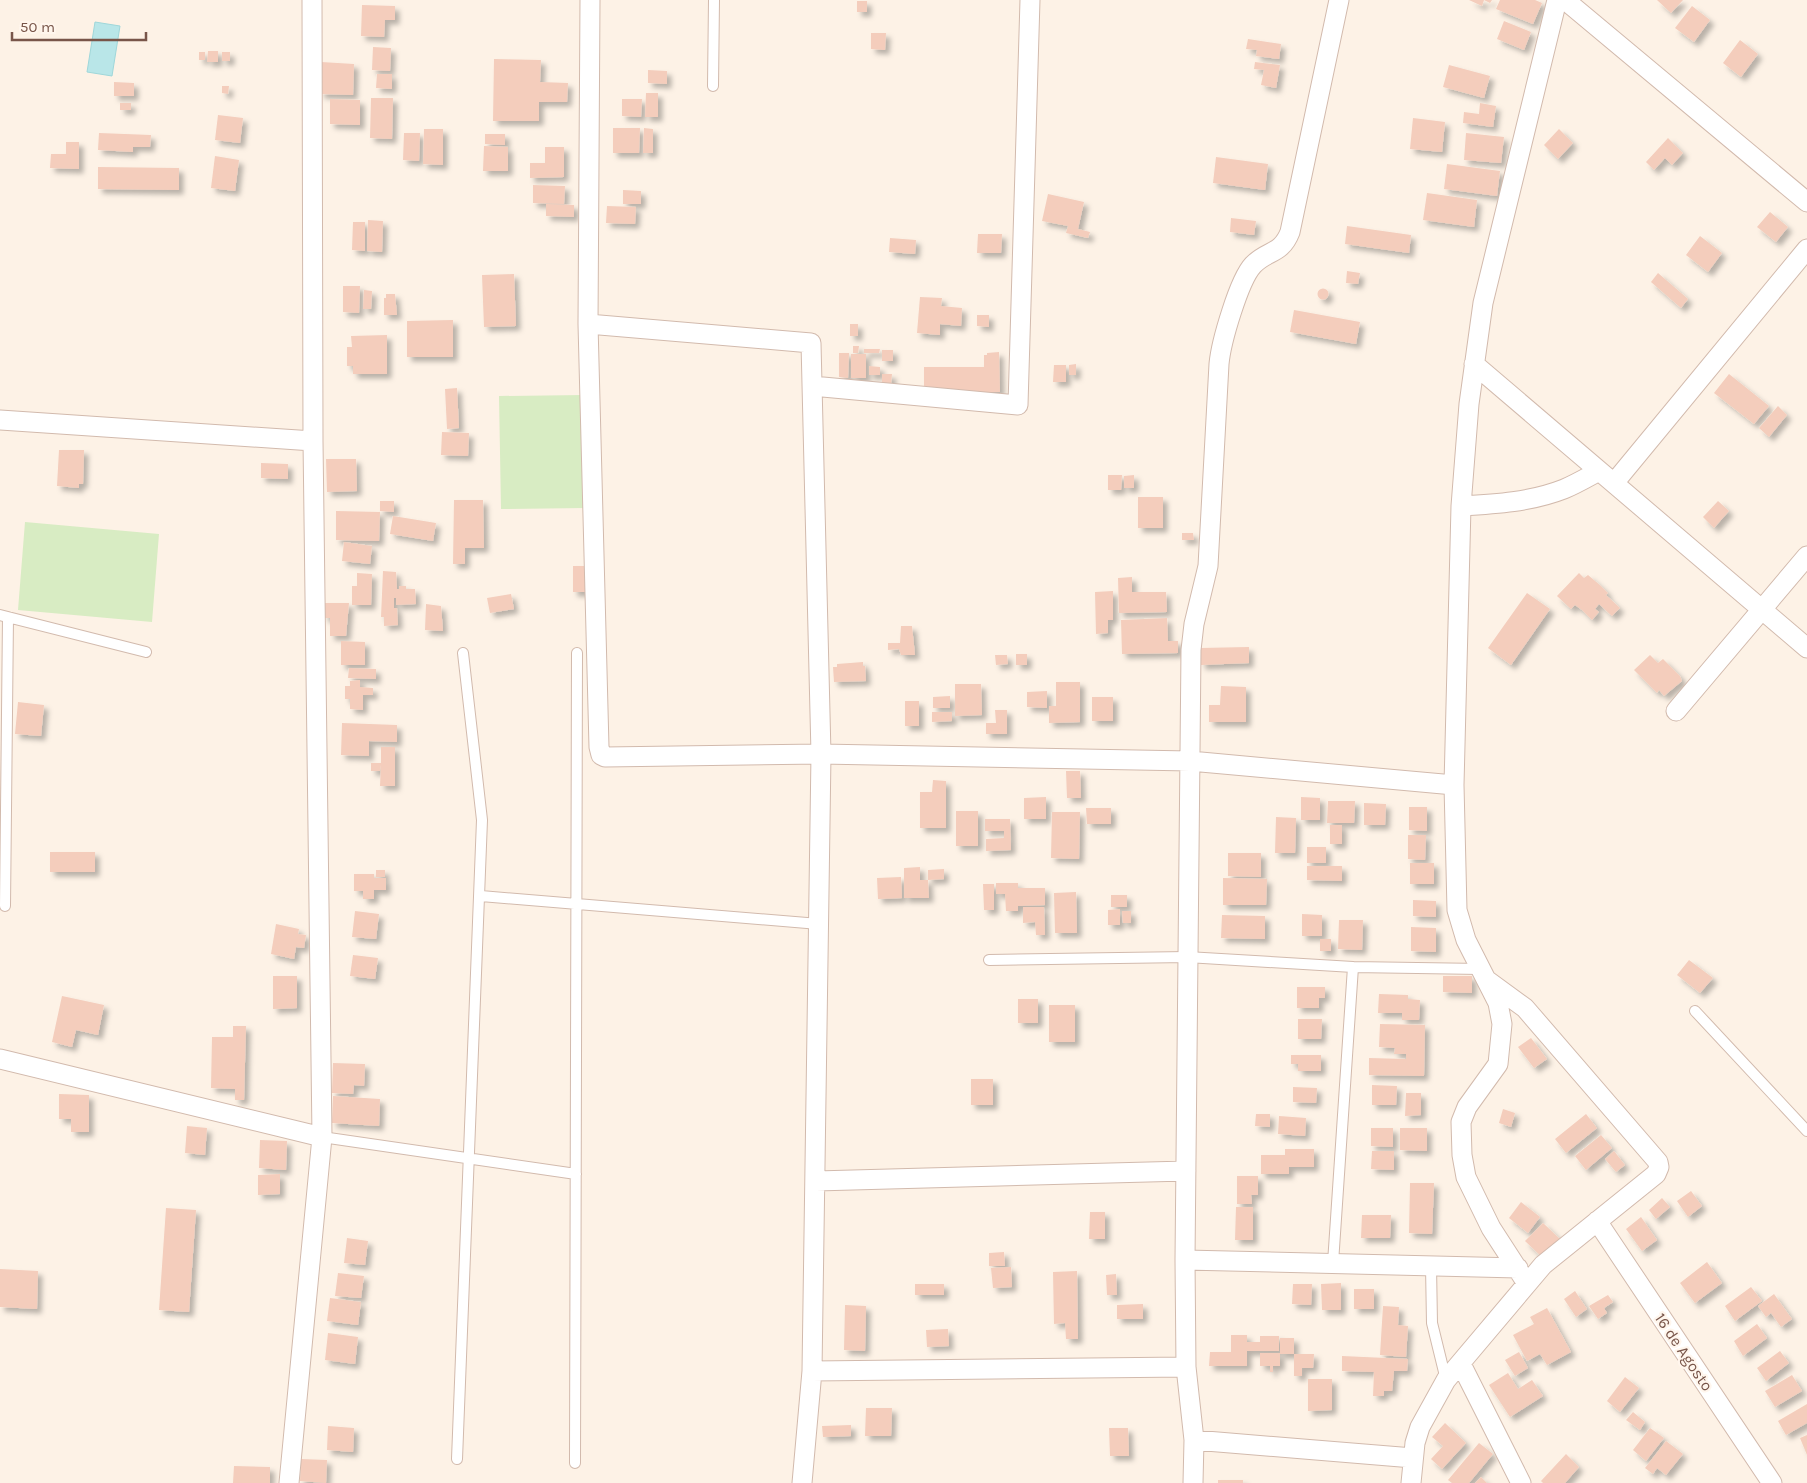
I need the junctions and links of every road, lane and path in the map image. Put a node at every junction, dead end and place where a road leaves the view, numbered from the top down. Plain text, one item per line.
1 (312, 0) edge
2 (590, 0) edge
3 (714, 0) edge
4 (1030, 0) edge
5 (1338, 0) edge
6 (1557, 0) edge
7 (1565, 0) edge
8 (713, 86) dead end
9 (1807, 202) edge
10 (1807, 249) edge
11 (588, 324) junction
12 (1474, 364) junction
13 (812, 386) junction
14 (0, 420) edge
15 (313, 441) junction
16 (1599, 470) junction
17 (1614, 483) junction
18 (1461, 506) junction
19 (1807, 556) edge
20 (1762, 609) junction
21 (4, 616) edge
22 (1807, 648) edge
23 (146, 652) dead end
24 (463, 653) dead end
25 (577, 653) dead end
26 (1676, 711) dead end
27 (821, 754) junction
28 (1190, 761) junction
29 (1454, 785) junction
30 (481, 896) junction
31 (576, 903) junction
32 (5, 906) dead end
33 (819, 924) junction
34 (1187, 957) junction
35 (990, 960) dead end
36 (1352, 967) junction
37 (1484, 975) junction
38 (1695, 1011) dead end
39 (0, 1059) edge
40 (1807, 1131) edge
41 (322, 1137) junction
42 (470, 1158) junction
43 (1186, 1171) junction
44 (576, 1174) junction
45 (816, 1180) junction
46 (1597, 1221) junction
47 (1185, 1260) junction
48 (1333, 1263) junction
49 (1431, 1266) junction
50 (1522, 1275) junction
51 (1461, 1364) junction
52 (1186, 1367) junction
53 (812, 1371) junction
54 (1446, 1380) junction
55 (1194, 1440) junction
56 (1413, 1458) junction
57 (457, 1459) dead end
58 (575, 1463) dead end
59 (290, 1483) edge
60 (802, 1483) edge
61 (1193, 1483) edge
62 (1411, 1483) edge
63 (1521, 1483) edge
64 (1772, 1483) edge

1 - 15 street
2 - 11 street
3 - 8 lane
4 - 13 street
5 - 28 street
6 - 12 street
7 - 9 street
10 - 17 street
11 - 13 street
11 - 27 street
12 - 16 street
12 - 18 street
13 - 27 street
14 - 15 street
15 - 41 street
16 - 17 street
16 - 18 street
17 - 20 street
18 - 29 street
19 - 20 street
20 - 22 street
20 - 26 street
21 - 23 lane
21 - 32 lane
24 - 30 lane
25 - 31 lane
27 - 28 street
27 - 33 street
28 - 29 street
28 - 34 street
29 - 37 street
30 - 31 lane
30 - 42 lane
31 - 33 lane
31 - 44 lane
33 - 45 street
34 - 35 lane
34 - 36 lane
34 - 43 street
36 - 37 lane
36 - 48 lane
37 - 46 street
37 - 50 street
38 - 40 lane
39 - 41 street
41 - 42 lane
41 - 59 street
42 - 44 lane
42 - 57 lane
43 - 45 street
43 - 47 street
44 - 58 lane
45 - 53 street
46 - 50 street
46 - 64 street, 16 de Agosto
47 - 48 street
47 - 52 street
48 - 49 street
49 - 50 street
49 - 54 lane
50 - 51 street
51 - 54 street
51 - 63 street
52 - 53 street
52 - 55 street
53 - 60 street
54 - 56 street
55 - 56 street
55 - 61 street
56 - 62 street

